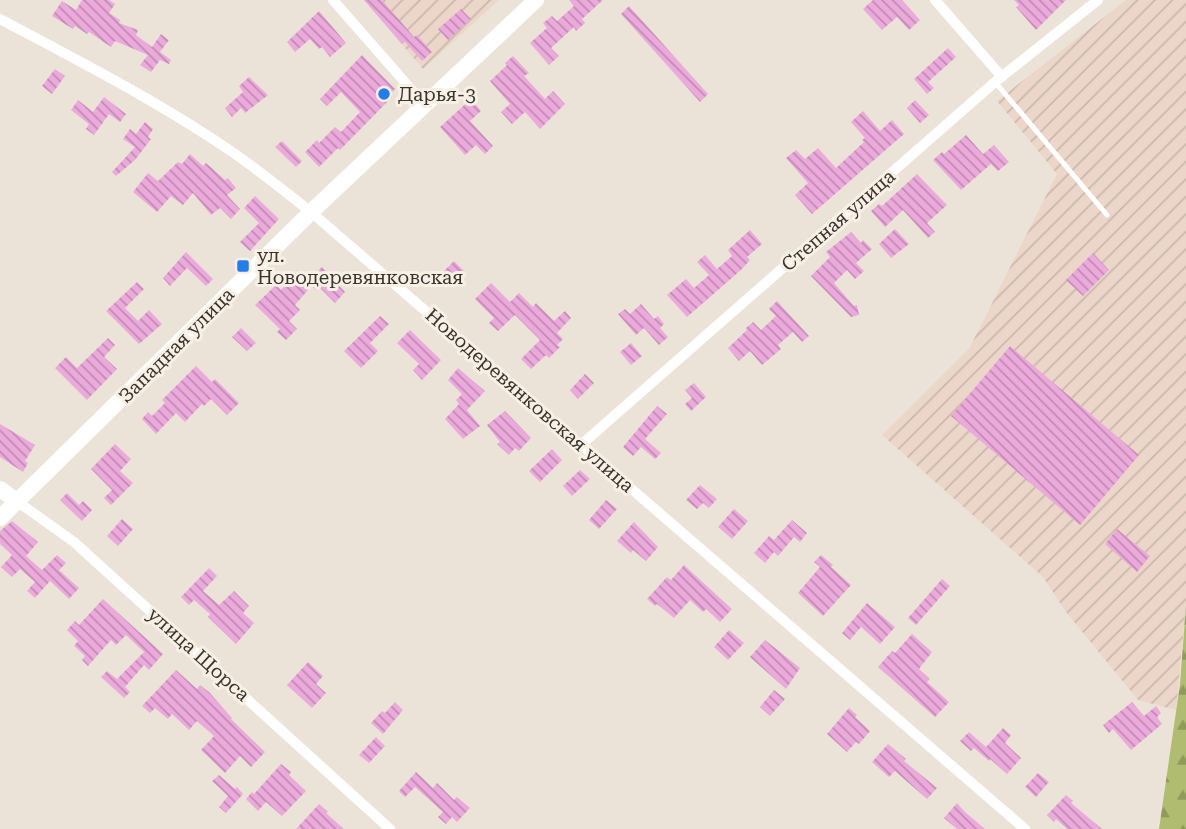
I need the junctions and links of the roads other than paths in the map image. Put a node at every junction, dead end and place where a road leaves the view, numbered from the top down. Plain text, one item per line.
1 (333, 0) edge
2 (536, 0) edge
3 (935, 0) edge
4 (1098, 0) edge
5 (0, 19) edge
6 (999, 79) junction
7 (424, 104) junction
8 (311, 212) junction
9 (1107, 215) dead end
10 (582, 444) junction
11 (0, 489) edge
12 (18, 502) junction
13 (0, 518) edge
14 (390, 829) edge
15 (1025, 829) edge

1 - 7 street
2 - 7 main road, Западная улица
3 - 6 street
4 - 6 street, Степная улица
5 - 8 street, Новодеревянковская улица
6 - 9 lane
6 - 10 street, Степная улица
7 - 8 main road, Западная улица
8 - 10 street, Новодеревянковская улица
8 - 12 main road, Западная улица
10 - 15 street, Новодеревянковская улица
11 - 12 main road, улица Щорса
12 - 13 main road, Западная улица
12 - 14 street, улица Щорса

